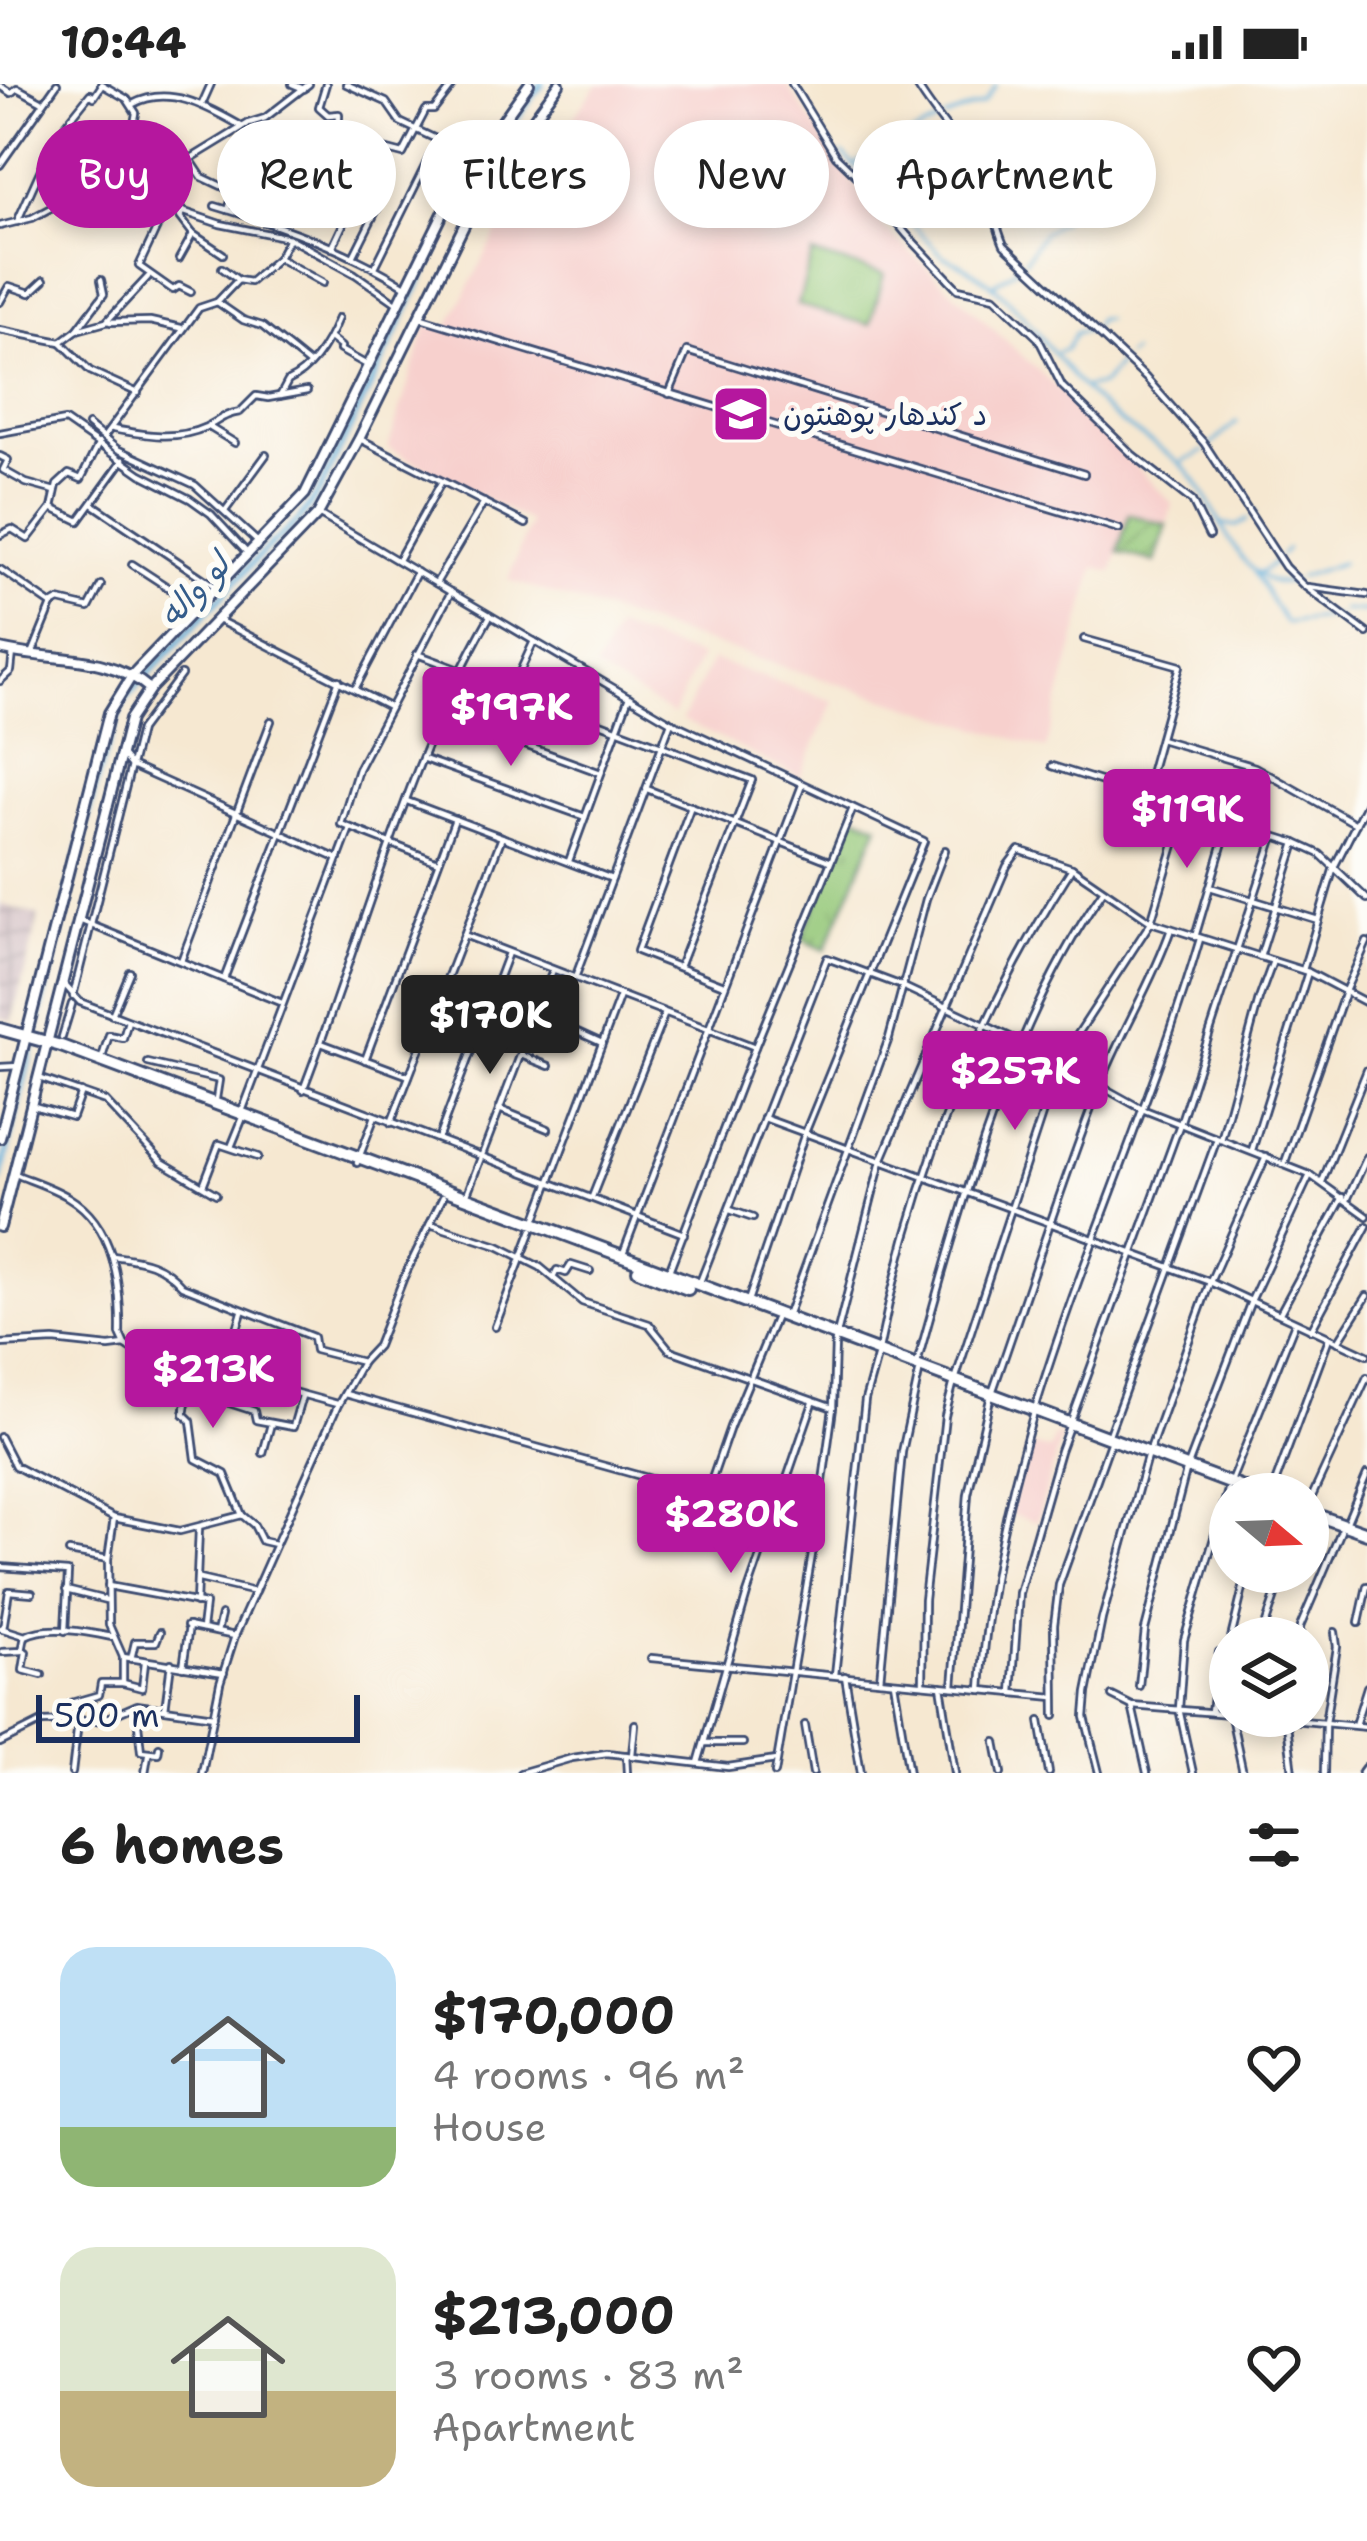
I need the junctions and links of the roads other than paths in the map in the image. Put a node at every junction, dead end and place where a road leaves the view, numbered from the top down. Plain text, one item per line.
1 (57, 84) edge
2 (176, 84) edge
3 (211, 84) edge
4 (292, 84) edge
5 (326, 84) edge
6 (346, 84) edge
7 (454, 84) edge
8 (528, 84) edge
9 (559, 84) edge
10 (792, 84) edge
11 (916, 84) edge
12 (102, 85) edge
13 (0, 86) edge
14 (307, 87) edge
15 (171, 98) junction
16 (44, 103) junction
17 (135, 104) junction
18 (202, 104) junction
19 (137, 120) edge
20 (229, 120) edge
21 (261, 120) edge
22 (339, 120) edge
23 (502, 120) edge
24 (532, 120) edge
25 (416, 130) junction
26 (420, 132) edge
27 (396, 152) edge
28 (0, 164) edge
29 (193, 164) edge
30 (420, 176) edge
31 (217, 184) edge
32 (36, 214) edge
33 (193, 214) edge
34 (17, 222) junction
35 (0, 226) edge
36 (154, 228) edge
37 (188, 228) edge
38 (284, 228) edge
39 (341, 228) edge
40 (368, 228) edge
41 (437, 228) edge
42 (462, 228) edge
43 (193, 234) junction
44 (289, 238) junction
45 (332, 248) junction
46 (223, 254) dead end
47 (353, 257) junction
48 (278, 258) junction
49 (178, 259) dead end
50 (375, 267) junction
51 (222, 268) dead end
52 (150, 276) junction
53 (44, 280) dead end
54 (100, 280) dead end
55 (238, 280) junction
56 (323, 284) dead end
57 (407, 287) junction
58 (191, 292) dead end
59 (0, 302) edge
60 (217, 302) junction
61 (398, 304) junction
62 (418, 316) junction
63 (338, 318) dead end
64 (106, 322) junction
65 (181, 328) junction
66 (0, 330) edge
67 (76, 330) junction
68 (329, 337) junction
69 (61, 342) junction
70 (309, 364) junction
71 (367, 365) junction
72 (307, 391) dead end
73 (138, 393) junction
74 (670, 394) junction
75 (280, 396) junction
76 (88, 425) dead end
77 (209, 426) junction
78 (113, 429) junction
79 (0, 433) edge
80 (359, 439) junction
81 (102, 440) junction
82 (235, 443) dead end
83 (266, 455) dead end
84 (0, 456) edge
85 (124, 459) junction
86 (2, 473) edge
87 (1084, 474) dead end
88 (443, 480) junction
89 (55, 490) junction
90 (484, 502) junction
91 (94, 505) junction
92 (52, 508) junction
93 (225, 511) junction
94 (318, 514) junction
95 (526, 524) dead end
96 (1119, 529) dead end
97 (0, 536) edge
98 (1209, 536) dead end
99 (259, 543) junction
100 (249, 555) junction
101 (398, 560) junction
102 (132, 564) dead end
103 (0, 569) edge
104 (417, 572) junction
105 (436, 584) junction
106 (101, 585) dead end
107 (1303, 585) junction
108 (217, 587) junction
109 (452, 592) junction
110 (1367, 595) edge
111 (52, 605) junction
112 (198, 607) junction
113 (490, 615) junction
114 (218, 620) junction
115 (1367, 633) edge
116 (1084, 639) dead end
117 (534, 641) junction
118 (0, 650) edge
119 (13, 652) junction
120 (32, 654) junction
121 (417, 654) junction
122 (459, 670) junction
123 (181, 675) dead end
124 (135, 676) junction
125 (340, 680) junction
126 (0, 681) edge
127 (148, 687) junction
128 (355, 688) junction
129 (511, 691) junction
130 (629, 697) junction
131 (389, 707) junction
132 (441, 715) junction
133 (271, 722) dead end
134 (671, 722) junction
135 (617, 729) junction
136 (1160, 739) junction
137 (663, 746) junction
138 (121, 753) junction
139 (424, 759) junction
140 (131, 766) junction
141 (1052, 766) dead end
142 (115, 773) junction
143 (601, 773) junction
144 (802, 785) junction
145 (647, 789) junction
146 (1144, 795) junction
147 (407, 801) junction
148 (1367, 802) edge
149 (692, 806) junction
150 (853, 808) junction
151 (1185, 808) junction
152 (235, 814) junction
153 (585, 817) junction
154 (454, 819) junction
155 (1229, 822) junction
156 (735, 823) junction
157 (1356, 824) junction
158 (350, 829) junction
159 (279, 833) junction
160 (1274, 836) junction
161 (502, 837) junction
162 (779, 840) junction
163 (1296, 843) junction
164 (391, 845) junction
165 (945, 850) dead end
166 (338, 859) junction
167 (829, 861) junction
168 (438, 862) junction
169 (568, 862) junction
170 (1334, 867) junction
171 (1072, 868) junction
172 (612, 879) junction
173 (1210, 887) junction
174 (1102, 891) junction
175 (1367, 899) edge
176 (1253, 900) junction
177 (1276, 908) junction
178 (79, 920) junction
179 (1318, 920) junction
180 (1151, 922) junction
181 (92, 925) junction
182 (1171, 929) junction
183 (464, 935) junction
184 (1197, 938) junction
185 (1367, 942) edge
186 (1237, 950) junction
187 (508, 953) junction
188 (1260, 957) junction
189 (181, 961) junction
190 (1273, 961) junction
191 (679, 967) junction
192 (553, 970) junction
193 (1306, 971) junction
194 (130, 972) dead end
195 (871, 975) junction
196 (575, 978) junction
197 (224, 979) junction
198 (64, 984) junction
199 (724, 985) junction
200 (902, 986) junction
201 (1346, 989) junction
202 (620, 996) junction
203 (75, 1001) junction
204 (282, 1003) junction
205 (1367, 1003) edge
206 (948, 1009) junction
207 (58, 1010) junction
208 (664, 1012) junction
209 (536, 1013) junction
210 (112, 1015) junction
211 (128, 1022) junction
212 (0, 1027) edge
213 (987, 1027) junction
214 (708, 1028) junction
215 (44, 1039) junction
216 (321, 1043) junction
217 (602, 1043) junction
218 (1023, 1043) junction
219 (755, 1047) junction
220 (520, 1055) junction
221 (364, 1060) junction
222 (101, 1061) junction
223 (148, 1063) dead end
224 (1059, 1063) junction
225 (19, 1066) junction
226 (549, 1066) dead end
227 (0, 1067) edge
228 (1367, 1070) edge
229 (257, 1072) junction
230 (409, 1076) junction
231 (40, 1078) junction
232 (1100, 1086) junction
233 (304, 1090) junction
234 (81, 1092) junction
235 (214, 1104) junction
236 (32, 1105) junction
237 (499, 1109) junction
238 (1142, 1109) junction
239 (375, 1116) junction
240 (241, 1117) junction
241 (764, 1118) junction
242 (391, 1123) junction
243 (1180, 1124) junction
244 (548, 1130) dead end
245 (805, 1133) junction
246 (0, 1138) edge
247 (1219, 1139) junction
248 (438, 1141) junction
249 (231, 1148) junction
250 (845, 1148) junction
251 (1252, 1152) junction
252 (258, 1157) dead end
253 (481, 1157) junction
254 (1266, 1157) junction
255 (1367, 1157) edge
256 (358, 1161) junction
257 (880, 1161) junction
258 (1284, 1163) junction
259 (15, 1174) junction
260 (1310, 1175) junction
261 (924, 1178) junction
262 (549, 1183) junction
263 (1322, 1183) junction
264 (203, 1184) junction
265 (965, 1193) junction
266 (216, 1194) dead end
267 (443, 1197) junction
268 (465, 1198) junction
269 (1345, 1198) junction
270 (592, 1199) junction
271 (728, 1209) junction
272 (1010, 1210) junction
273 (636, 1216) junction
274 (1367, 1216) edge
275 (753, 1218) dead end
276 (429, 1224) junction
277 (1051, 1224) junction
278 (1367, 1226) edge
279 (0, 1227) edge
280 (533, 1227) junction
281 (684, 1234) junction
282 (1092, 1239) junction
283 (1132, 1253) junction
284 (113, 1256) junction
285 (622, 1256) junction
286 (520, 1259) junction
287 (1170, 1269) junction
288 (590, 1271) dead end
289 (554, 1276) junction
290 (674, 1278) junction
291 (1210, 1282) junction
292 (699, 1286) junction
293 (1367, 1296) edge
294 (1251, 1301) junction
295 (747, 1304) junction
296 (242, 1312) junction
297 (1279, 1315) junction
298 (781, 1319) junction
299 (1295, 1322) junction
300 (495, 1327) dead end
301 (1310, 1330) junction
302 (1329, 1338) junction
303 (836, 1339) junction
304 (1337, 1342) junction
305 (0, 1343) edge
306 (125, 1345) junction
307 (878, 1354) junction
308 (1367, 1355) edge
309 (150, 1361) junction
310 (362, 1362) junction
311 (222, 1372) junction
312 (924, 1372) junction
313 (1367, 1377) edge
314 (749, 1381) junction
315 (954, 1383) junction
316 (345, 1394) junction
317 (302, 1395) junction
318 (991, 1396) junction
319 (813, 1403) junction
320 (338, 1405) junction
321 (833, 1408) junction
322 (1034, 1412) junction
323 (271, 1424) junction
324 (1069, 1425) junction
325 (0, 1438) edge
326 (1109, 1440) junction
327 (263, 1453) dead end
328 (1148, 1454) junction
329 (1187, 1468) junction
330 (1238, 1473) edge
331 (1279, 1473) edge
332 (1325, 1473) edge
333 (1367, 1474) edge
334 (1209, 1478) edge
335 (706, 1496) junction
336 (775, 1514) junction
337 (242, 1515) junction
338 (114, 1518) junction
339 (1329, 1522) edge
340 (817, 1525) junction
341 (199, 1528) junction
342 (1343, 1528) junction
343 (1367, 1536) edge
344 (276, 1544) junction
345 (69, 1552) dead end
346 (108, 1559) junction
347 (1209, 1561) edge
348 (0, 1567) edge
349 (199, 1579) junction
350 (108, 1586) junction
351 (1367, 1586) edge
352 (66, 1590) junction
353 (255, 1592) junction
354 (32, 1593) dead end
355 (106, 1600) junction
356 (196, 1603) junction
357 (221, 1616) dead end
358 (1304, 1617) edge
359 (1359, 1622) dead end
360 (1, 1629) edge
361 (202, 1629) junction
362 (65, 1631) junction
363 (160, 1632) dead end
364 (217, 1632) junction
365 (1334, 1633) dead end
366 (25, 1636) junction
367 (236, 1636) junction
368 (112, 1637) junction
369 (23, 1650) junction
370 (2, 1652) edge
371 (127, 1658) junction
372 (651, 1658) dead end
373 (145, 1661) junction
374 (171, 1663) junction
375 (726, 1663) junction
376 (183, 1666) junction
377 (792, 1670) junction
378 (224, 1673) junction
379 (42, 1675) dead end
380 (835, 1675) junction
381 (844, 1676) junction
382 (880, 1680) junction
383 (894, 1682) junction
384 (123, 1683) junction
385 (923, 1684) junction
386 (940, 1686) junction
387 (1138, 1686) dead end
388 (953, 1687) junction
389 (139, 1688) junction
390 (981, 1690) junction
391 (1366, 1692) edge
392 (1012, 1693) junction
393 (1329, 1694) edge
394 (1112, 1696) dead end
395 (1054, 1697) junction
396 (71, 1703) dead end
397 (136, 1705) junction
398 (1132, 1706) junction
399 (165, 1709) junction
400 (1179, 1709) junction
401 (1209, 1712) edge
402 (214, 1716) junction
403 (1055, 1716) dead end
404 (1040, 1721) dead end
405 (78, 1723) junction
406 (635, 1724) dead end
407 (1329, 1724) edge
408 (805, 1725) dead end
409 (1355, 1725) junction
410 (1367, 1727) edge
411 (1235, 1737) edge
412 (1288, 1737) edge
413 (1324, 1737) edge
414 (996, 1742) dead end
415 (0, 1743) edge
416 (704, 1743) junction
417 (743, 1743) dead end
418 (159, 1747) dead end
419 (148, 1753) junction
420 (629, 1755) junction
421 (776, 1760) junction
422 (698, 1763) junction
423 (72, 1773) edge
424 (145, 1773) edge
425 (202, 1773) edge
426 (520, 1773) edge
427 (627, 1773) edge
428 (775, 1773) edge
429 (813, 1773) edge
430 (861, 1773) edge
431 (909, 1773) edge
432 (955, 1773) edge
433 (1002, 1773) edge
434 (1049, 1773) edge
435 (1099, 1773) edge
436 (1147, 1773) edge
437 (1192, 1773) edge
438 (1243, 1773) edge
439 (1293, 1773) edge
440 (1324, 1773) edge

1 - 16 street
2 - 15 street
3 - 18 street
4 - 14 street
5 - 22 street
6 - 25 street
7 - 25 street
8 - 23 street
9 - 24 street
10 - 98 street
11 - 107 street
12 - 17 street
12 - 34 street
13 - 16 street
14 - 21 street
15 - 17 street
15 - 18 street
16 - 28 street
17 - 19 street
18 - 20 street
25 - 26 street
25 - 27 street
29 - 31 street
30 - 50 street
32 - 34 street
33 - 44 street
34 - 35 street
36 - 52 street
37 - 43 street
38 - 45 street
39 - 45 street
40 - 47 street
41 - 57 street
42 - 62 street
43 - 46 street
43 - 49 street
44 - 48 street
44 - 61 street
45 - 47 street
47 - 50 street
48 - 55 street
48 - 56 street
50 - 57 street
51 - 55 street
52 - 58 street
52 - 64 street
53 - 59 street
54 - 67 street
55 - 60 street
57 - 61 street
60 - 65 street
60 - 70 street
61 - 71 street
62 - 74 street
62 - 80 street
63 - 68 street
64 - 65 street
64 - 67 street
65 - 73 street
66 - 69 street
67 - 69 street
68 - 70 street
68 - 71 street
69 - 73 street
70 - 75 street
71 - 99 street
72 - 75 street
73 - 78 street
74 - 87 street
74 - 96 street
75 - 77 street
76 - 81 street
77 - 78 street
77 - 82 street
78 - 81 street
79 - 81 street
80 - 88 street
80 - 94 street
81 - 85 street
81 - 89 street
81 - 93 street
83 - 93 street
84 - 86 street
85 - 91 street
85 - 100 street
86 - 89 street
88 - 90 street
88 - 101 street
89 - 92 street
90 - 95 street
90 - 105 street
91 - 92 street
91 - 108 street
92 - 97 street
93 - 99 street
94 - 101 street
94 - 114 street
99 - 100 street
100 - 108 street
101 - 104 street
102 - 112 street
103 - 111 street
104 - 105 street
104 - 128 street
105 - 109 street
106 - 111 street
107 - 110 street
107 - 115 street
108 - 112 street
109 - 113 street
109 - 121 street
111 - 120 street
112 - 124 street
113 - 117 street
113 - 122 street
114 - 125 street
114 - 127 street
116 - 136 street
117 - 129 street
117 - 130 street
118 - 119 street
119 - 120 street
119 - 126 street
120 - 124 street
121 - 122 street
121 - 131 street
122 - 129 street
122 - 132 street
123 - 140 street
124 - 127 street
124 - 215 street
125 - 128 street
125 - 159 street
127 - 138 street
128 - 131 street
129 - 135 street
130 - 134 street
130 - 135 street
131 - 158 street
132 - 139 street
132 - 143 street
133 - 152 street
134 - 137 street
134 - 144 street
135 - 137 street
135 - 143 street
136 - 146 street
136 - 157 street
137 - 145 street
137 - 156 street
138 - 140 street
138 - 142 street
139 - 147 street
139 - 153 street
140 - 142 street
140 - 152 street
140 - 181 street
141 - 146 street
142 - 178 street
143 - 153 street
144 - 150 street
144 - 162 street
145 - 149 street
145 - 172 street
146 - 151 street
147 - 154 street
147 - 164 street
148 - 157 street
149 - 156 street
149 - 191 street
150 - 167 street
150 - 195 street
151 - 155 street
151 - 180 street
152 - 159 street
152 - 189 street
153 - 169 street
154 - 161 street
154 - 168 street
155 - 160 street
155 - 173 street
156 - 162 street
156 - 191 street
157 - 170 street
158 - 164 street
158 - 166 street
159 - 166 street
159 - 197 street
160 - 163 street
160 - 176 street
161 - 169 street
161 - 183 street
162 - 167 street
162 - 199 street
163 - 170 street
163 - 177 street
164 - 168 street
164 - 216 street
165 - 200 street
166 - 204 street
167 - 219 street
168 - 221 street
169 - 172 street
170 - 175 street
170 - 179 street
171 - 174 street
171 - 206 street
171 - 213 street
172 - 196 street
173 - 176 street
173 - 184 street
174 - 180 street
174 - 218 street
176 - 177 street
176 - 186 street
177 - 179 street
177 - 188 street
178 - 181 street
178 - 198 street
179 - 193 street
180 - 182 street
180 - 224 street
181 - 189 street
181 - 203 street
182 - 184 street
182 - 232 street
183 - 187 street
183 - 230 street
184 - 186 street
184 - 238 street
185 - 201 street
186 - 188 street
186 - 243 street
187 - 192 street
187 - 248 street
188 - 190 street
189 - 197 street
190 - 193 street
190 - 247 street
191 - 199 street
192 - 196 street
192 - 209 street
193 - 201 street
193 - 251 street
194 - 210 street
195 - 200 street
195 - 241 street
195 - 245 street
196 - 202 street
197 - 204 street
198 - 203 street
198 - 207 street
199 - 214 street
200 - 206 street
200 - 250 street
201 - 205 street
201 - 258 street
202 - 208 street
202 - 217 street
203 - 207 street
203 - 210 street
203 - 215 street
204 - 229 street
206 - 213 street
206 - 257 street
207 - 215 street
208 - 214 street
208 - 270 street
209 - 217 street
209 - 220 street
210 - 211 street
211 - 222 street
211 - 229 street
212 - 215 main road
213 - 218 street
213 - 261 street
214 - 219 street
214 - 273 street
215 - 222 main road
215 - 225 street
215 - 231 street
215 - 240 main road
216 - 221 street
216 - 233 street
217 - 262 street
218 - 224 street
218 - 265 street
219 - 281 street
220 - 226 street
220 - 237 street
221 - 230 street
222 - 235 main road
223 - 235 street
224 - 232 street
224 - 272 street
225 - 227 street
225 - 246 street
228 - 263 street
229 - 233 street
229 - 240 street
230 - 242 street
231 - 234 street
231 - 236 street
232 - 238 street
232 - 277 street
233 - 239 street
234 - 236 street
234 - 264 street
235 - 240 main road
236 - 259 street
237 - 244 street
237 - 253 street
238 - 243 street
238 - 282 street
239 - 242 street
239 - 256 street
240 - 249 street
240 - 256 main road
241 - 245 street
241 - 271 street
242 - 248 street
243 - 247 street
243 - 283 street
245 - 250 street
245 - 295 street
247 - 251 street
247 - 287 street
248 - 253 street
249 - 252 street
249 - 264 street
250 - 257 street
250 - 298 street
251 - 254 street
253 - 262 street
253 - 268 street
254 - 258 street
254 - 291 street
255 - 269 street
256 - 267 main road
256 - 268 main road
257 - 261 street
257 - 303 street
258 - 260 street
259 - 279 street
259 - 284 street
260 - 263 street
260 - 294 street
261 - 265 street
261 - 307 street
262 - 270 street
262 - 280 street
263 - 269 street
264 - 266 street
265 - 272 street
265 - 312 street
267 - 276 street
267 - 280 main road
268 - 280 main road
269 - 274 street
269 - 297 street
270 - 273 street
271 - 275 street
271 - 292 street
272 - 277 street
272 - 315 street
273 - 281 street
273 - 285 street
276 - 286 street
276 - 310 street
277 - 282 street
277 - 318 street
278 - 301 street
280 - 285 main road
280 - 286 street
280 - 290 main road
281 - 290 street
282 - 283 street
282 - 322 street
283 - 287 street
283 - 324 street
284 - 296 street
284 - 306 street
285 - 290 main road
286 - 289 street
286 - 300 street
287 - 291 street
287 - 326 street
288 - 289 street
289 - 314 street
290 - 292 main road
290 - 298 main road
291 - 294 street
291 - 328 street
292 - 295 main road
293 - 304 street
294 - 297 street
294 - 329 street
295 - 298 main road
296 - 310 street
296 - 311 street
297 - 299 street
298 - 303 main road
298 - 314 street
299 - 301 street
299 - 330 street
301 - 302 street
302 - 304 street
302 - 331 street
303 - 307 main road
303 - 321 street
304 - 308 street
305 - 306 street
306 - 309 street
307 - 312 main road
307 - 380 street
309 - 311 street
309 - 337 street
310 - 316 street
311 - 317 street
311 - 323 street
312 - 315 main road
312 - 382 street
313 - 332 street
314 - 319 street
314 - 335 street
315 - 318 main road
315 - 385 street
316 - 320 street
316 - 335 street
317 - 320 street
317 - 323 street
318 - 322 main road
318 - 388 street
319 - 321 street
319 - 336 street
320 - 344 street
321 - 340 street
322 - 324 main road
322 - 390 street
323 - 327 street
324 - 326 main road
324 - 392 street
325 - 338 street
326 - 328 main road
326 - 395 street
328 - 329 main road
328 - 435 street
329 - 334 main road
329 - 387 street
333 - 342 street
335 - 336 street
336 - 340 street
336 - 375 street
337 - 341 street
337 - 344 street
338 - 341 street
338 - 346 street
339 - 342 main road
340 - 377 street
341 - 349 street
342 - 343 main road
342 - 358 street
344 - 353 street
345 - 346 street
346 - 350 street
347 - 400 street
348 - 352 street
349 - 353 street
349 - 356 street
350 - 355 street
350 - 356 street
351 - 359 street
352 - 355 street
352 - 362 street
353 - 367 street
354 - 360 street
355 - 368 street
356 - 361 street
357 - 364 street
360 - 366 street
361 - 364 street
361 - 376 street
362 - 366 street
362 - 368 street
363 - 371 street
364 - 367 street
365 - 393 street
366 - 369 street
367 - 378 street
368 - 371 street
369 - 370 street
369 - 379 street
371 - 373 street
371 - 384 street
372 - 375 street
373 - 374 street
373 - 389 street
374 - 376 street
374 - 399 street
375 - 377 street
375 - 416 street
376 - 378 street
377 - 380 street
377 - 421 street
378 - 402 street
380 - 381 street
381 - 382 street
381 - 430 street
382 - 383 street
383 - 385 street
383 - 431 street
384 - 389 street
384 - 396 street
385 - 386 street
386 - 388 street
386 - 432 street
388 - 390 street
389 - 397 street
390 - 392 street
391 - 409 street
392 - 395 street
394 - 398 street
395 - 403 street
397 - 399 street
397 - 405 street
397 - 419 street
398 - 400 street
398 - 436 street
399 - 402 street
400 - 401 street
400 - 437 street
402 - 425 street
404 - 434 street
405 - 415 street
405 - 423 street
406 - 420 street
407 - 409 street
408 - 429 street
409 - 410 street
411 - 438 street
412 - 439 street
413 - 440 street
414 - 433 street
416 - 417 street
416 - 422 street
418 - 419 street
419 - 424 street
420 - 422 street
420 - 426 street
420 - 427 street
421 - 422 street
421 - 428 street

